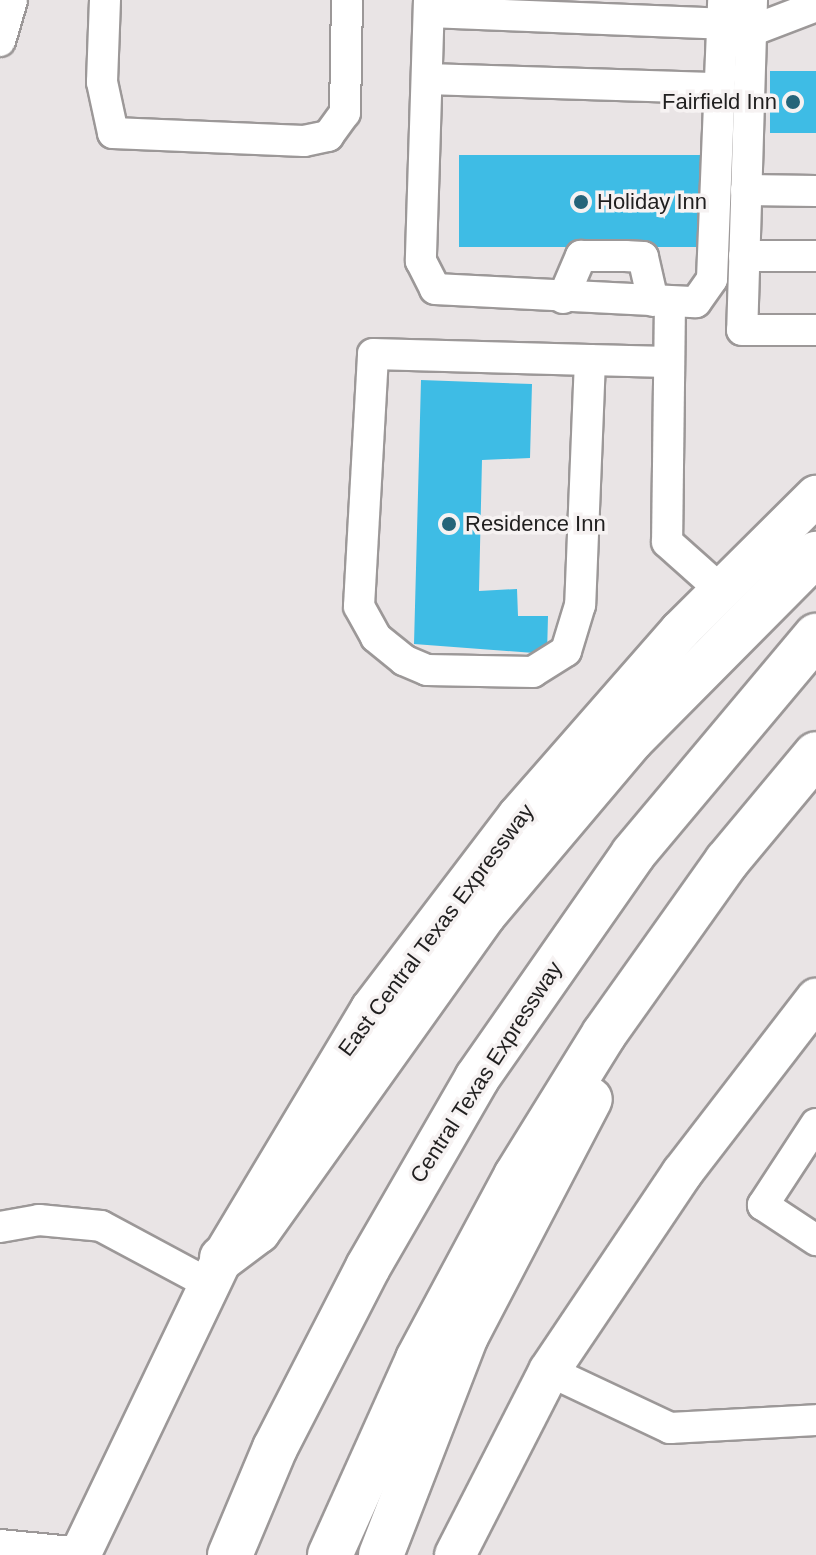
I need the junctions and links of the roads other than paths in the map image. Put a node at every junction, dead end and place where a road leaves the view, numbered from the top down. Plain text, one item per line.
1 (12, 0) edge
2 (105, 0) edge
3 (347, 0) edge
4 (752, 0) edge
5 (429, 6) edge
6 (816, 6) edge
7 (732, 18) edge
8 (0, 41) edge
9 (427, 79) junction
10 (720, 88) junction
11 (746, 190) junction
12 (816, 191) edge
13 (744, 256) junction
14 (816, 256) edge
15 (563, 298) junction
16 (662, 302) junction
17 (816, 330) edge
18 (590, 360) junction
19 (668, 362) junction
20 (816, 496) edge
21 (816, 554) edge
22 (722, 591) junction
23 (816, 636) edge
24 (816, 754) edge
25 (816, 999) edge
26 (604, 1034) junction
27 (816, 1124) edge
28 (0, 1227) edge
29 (816, 1240) edge
30 (215, 1271) junction
31 (549, 1371) junction
32 (816, 1420) edge
33 (0, 1545) edge
34 (80, 1554) edge
35 (230, 1555) edge
36 (330, 1555) edge
37 (381, 1555) edge
38 (455, 1555) edge

1 - 8 street
2 - 3 street
4 - 7 street
5 - 7 street
5 - 9 street
6 - 7 street
7 - 10 street
7 - 11 street
9 - 10 street
9 - 15 street
10 - 16 street
11 - 12 street
11 - 13 street
13 - 14 street
13 - 17 street
15 - 16 street
15 - 16 street
16 - 19 street
18 - 18 street
18 - 19 street
19 - 22 street
20 - 22 main road, East Central Texas Expressway
21 - 30 highway
22 - 30 main road, East Central Texas Expressway
23 - 35 highway, Central Texas Expressway
24 - 26 highway
25 - 31 main road
26 - 36 highway
26 - 37 highway
27 - 29 street
28 - 30 street
30 - 34 main road, East Central Texas Expressway
31 - 32 street
31 - 38 main road
33 - 34 street

